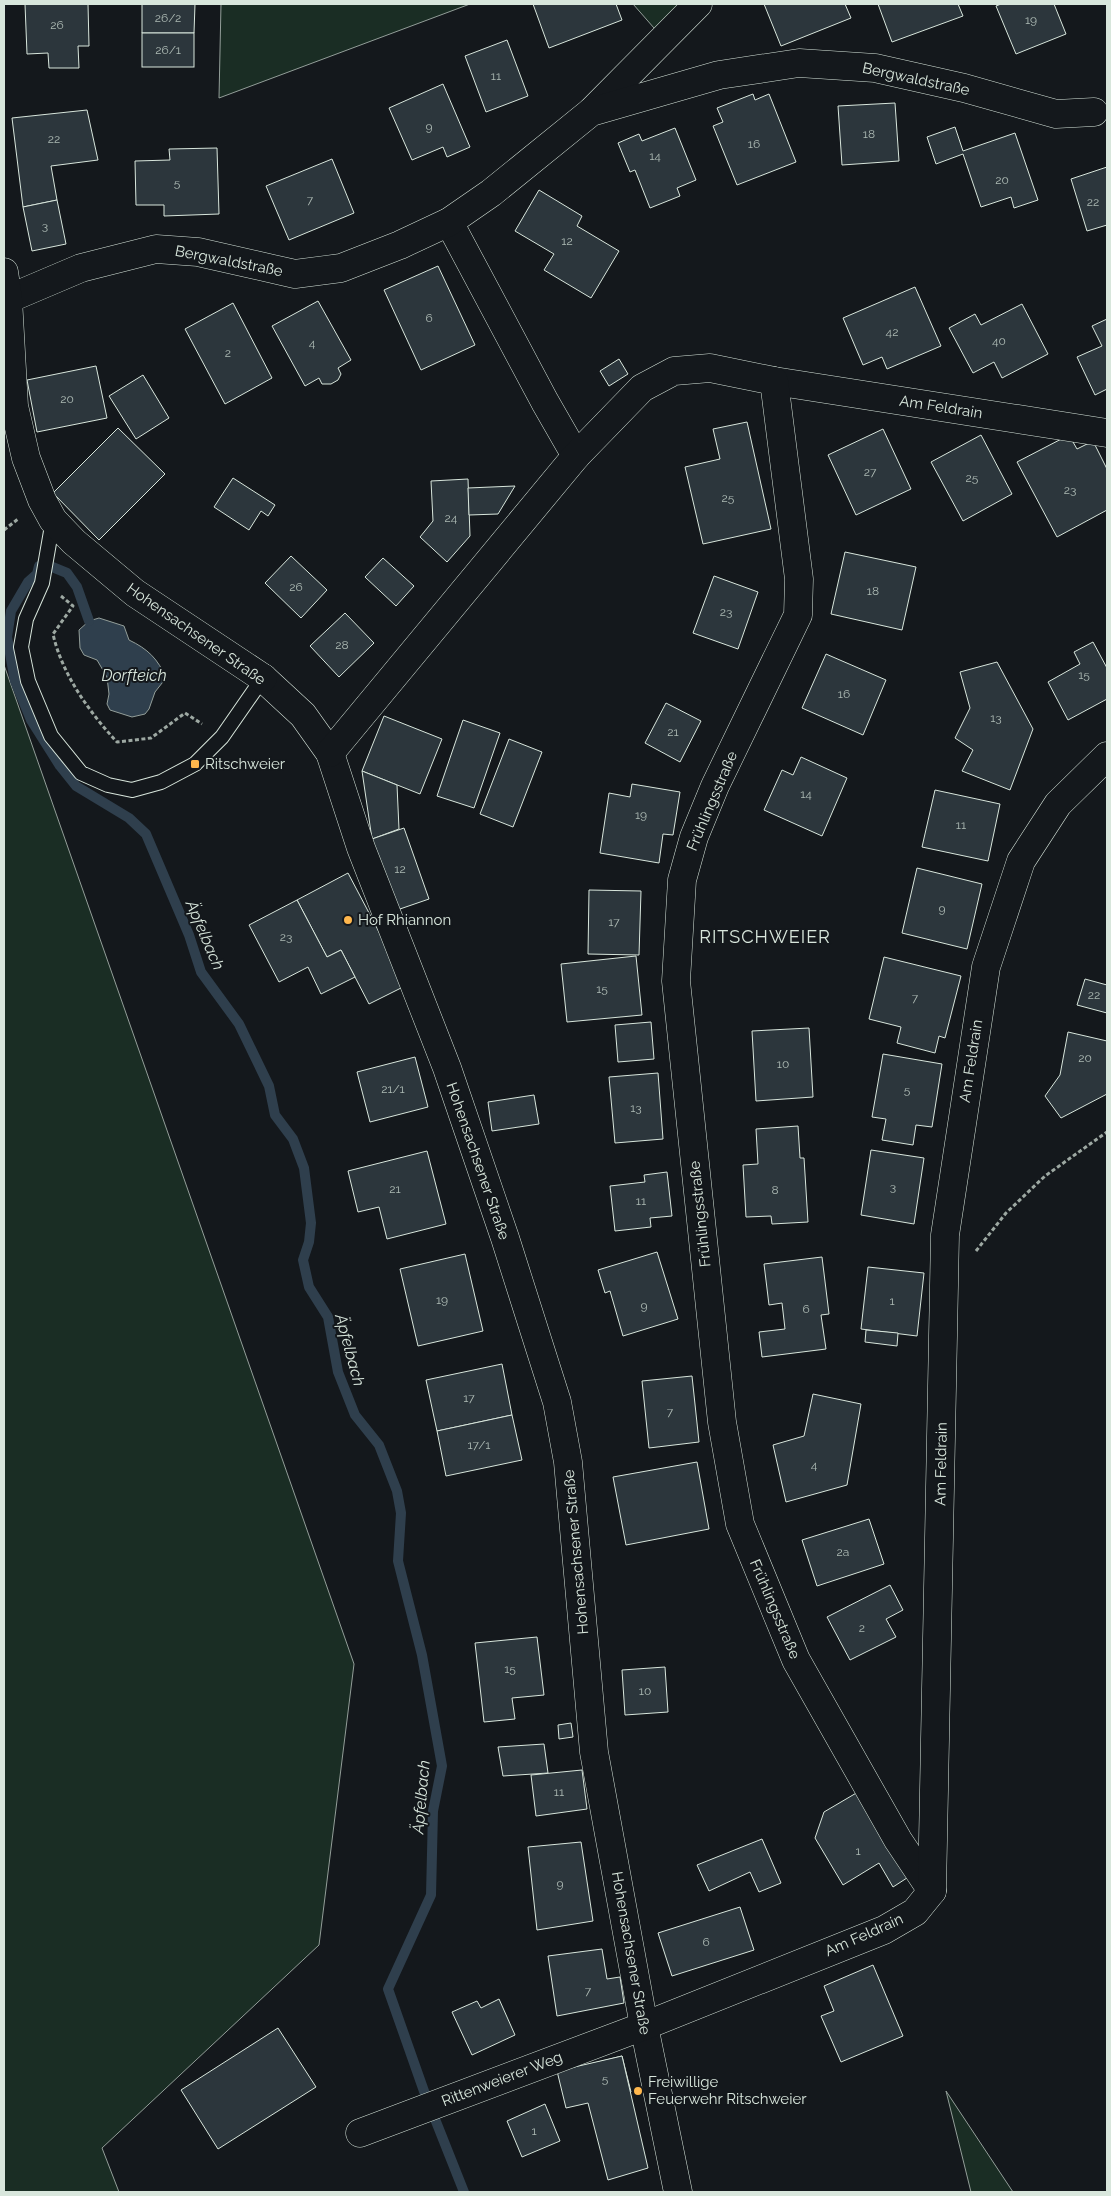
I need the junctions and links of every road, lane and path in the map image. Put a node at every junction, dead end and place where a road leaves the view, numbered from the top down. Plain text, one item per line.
1 (698, 4) edge
2 (591, 112) junction
3 (1094, 112) dead end
4 (449, 222) junction
5 (4, 272) edge
6 (8, 298) junction
7 (774, 381) junction
8 (1107, 433) edge
9 (576, 456) junction
10 (53, 520) junction
11 (42, 582) junction
12 (260, 683) junction
13 (222, 737) junction
14 (330, 753) junction
15 (1107, 756) edge
16 (1107, 1132) edge
17 (972, 1257) dead end
18 (932, 1891) junction
19 (644, 2026) junction
20 (360, 2133) dead end
21 (678, 2192) edge

1 - 2 street, Bergwaldstraße
2 - 3 street, Bergwaldstraße
2 - 4 street, Bergwaldstraße
4 - 6 street, Bergwaldstraße
4 - 9 street
5 - 6 street, Hohensachsener Straße
6 - 10 street, Hohensachsener Straße
7 - 8 street, Am Feldrain
7 - 9 street
7 - 18 street, Frühlingsstraße
9 - 14 street
10 - 11 lane
10 - 12 street, Hohensachsener Straße
11 - 13 path
11 - 13 lane
12 - 13 lane
12 - 14 street, Hohensachsener Straße
14 - 19 street, Hohensachsener Straße
15 - 18 street, Am Feldrain
16 - 17 path
18 - 19 street, Am Feldrain
19 - 20 street, Rittenweierer Weg
19 - 21 street, Hohensachsener Straße

